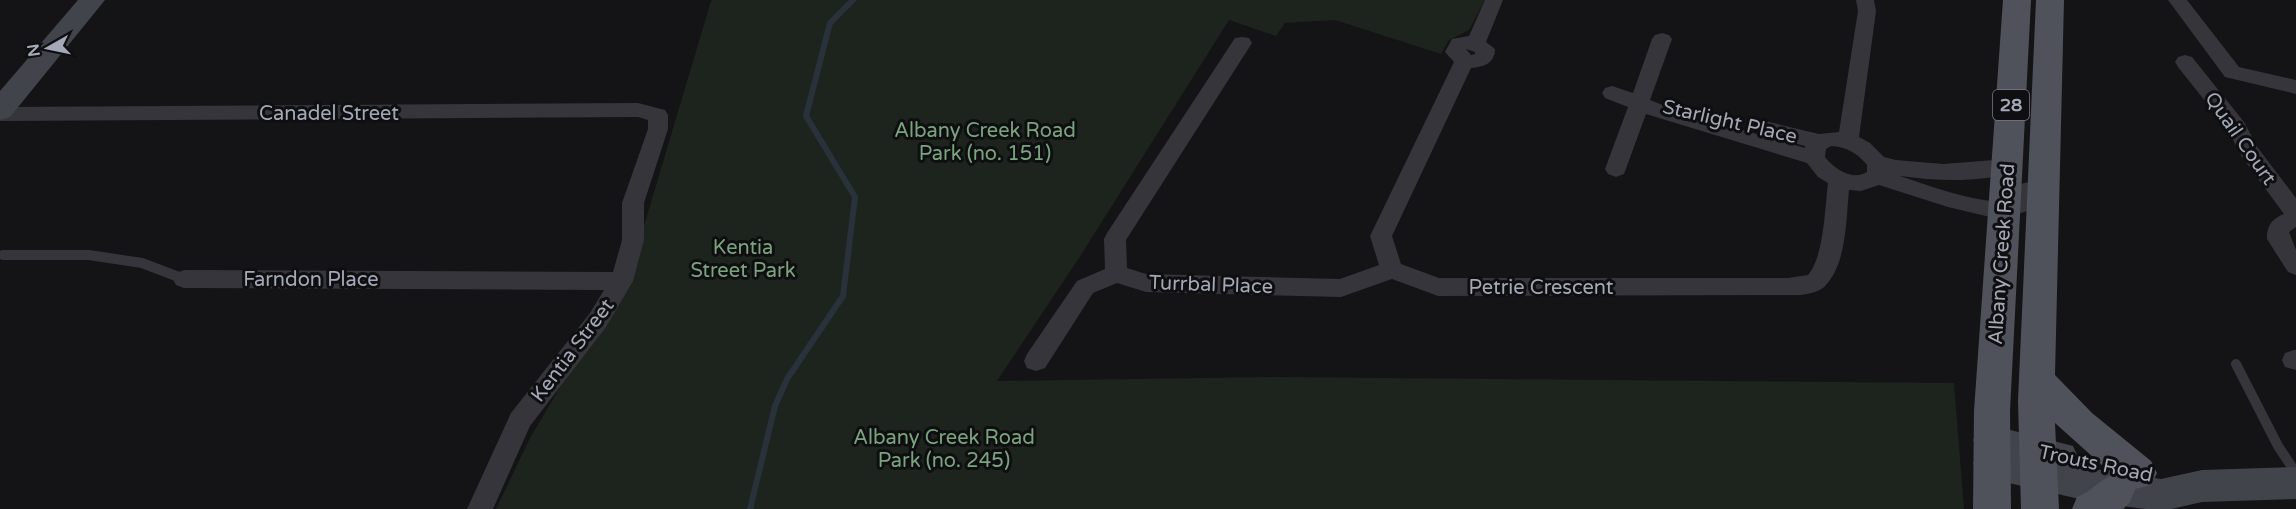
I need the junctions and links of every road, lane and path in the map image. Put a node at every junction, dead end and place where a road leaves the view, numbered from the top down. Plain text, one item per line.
1 (92, 0) edge
2 (1494, 0) edge
3 (2018, 0) edge
4 (2050, 0) edge
5 (2177, 0) edge
6 (1870, 4) edge
7 (1662, 39) dead end
8 (1242, 43) dead end
9 (2185, 62) dead end
10 (2296, 87) edge
11 (1612, 93) dead end
12 (1640, 102) junction
13 (0, 112) edge
14 (658, 115) joint
15 (1848, 140) junction
16 (1817, 150) junction
17 (2007, 167) junction
18 (1616, 169) dead end
19 (1877, 170) junction
20 (1839, 180) junction
21 (2042, 188) junction
22 (2004, 210) junction
23 (2296, 214) edge
24 (2296, 219) edge
25 (3, 255) dead end
26 (2296, 266) edge
27 (1392, 270) junction
28 (1116, 274) junction
29 (184, 279) joint
30 (622, 281) junction
31 (1036, 362) dead end
32 (2236, 364) dead end
33 (2037, 380) junction
34 (1991, 451) junction
35 (2296, 473) edge
36 (2038, 478) edge
37 (2296, 483) edge
38 (2115, 491) edge
39 (480, 509) edge
40 (1992, 509) edge

1 - 13 street
2 - 27 street
3 - 17 main road, Albany Creek Road / 28
4 - 21 main road, Albany Creek Road / 28
5 - 10 street
6 - 15 street
7 - 12 street, Starlight Place
8 - 28 street
9 - 23 street, Quail Court
11 - 12 street, Starlight Place
12 - 16 street, Starlight Place
12 - 18 street, Starlight Place
13 - 14 street, Canadel Street
14 - 30 street, Kentia Street
15 - 16 street
15 - 19 street
16 - 20 street
17 - 19 street
17 - 22 main road, Albany Creek Road / 28
19 - 20 street
19 - 22 street
20 - 27 street, Petrie Crescent
21 - 22 street
21 - 33 main road, Albany Creek Road / 28
22 - 34 main road, Albany Creek Road / 28
24 - 26 street
25 - 29 lane, Farndon Place
27 - 28 street, Turrbal Place
28 - 31 street
29 - 30 street, Farndon Place
30 - 39 street, Kentia Street
32 - 35 lane
33 - 36 main road, Albany Creek Road / 28
33 - 38 main road
34 - 36 street, Trouts Road
34 - 40 main road, Albany Creek Road / 28
36 - 38 street, Trouts Road
37 - 38 street, Trouts Road

